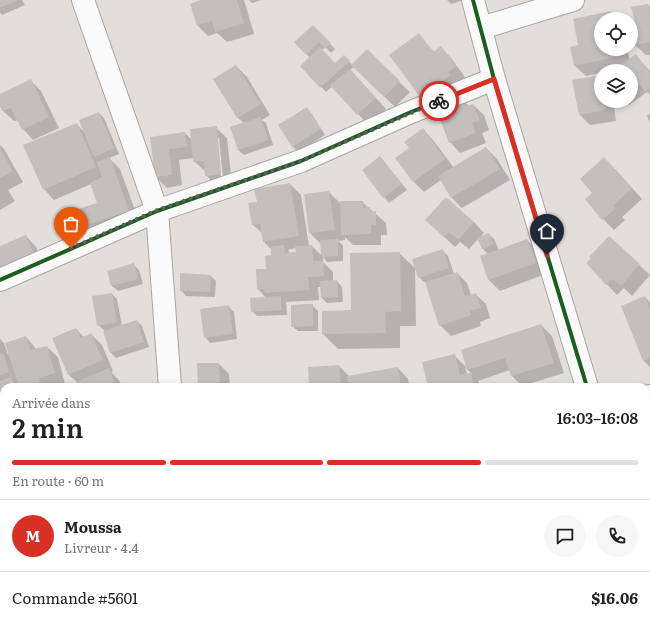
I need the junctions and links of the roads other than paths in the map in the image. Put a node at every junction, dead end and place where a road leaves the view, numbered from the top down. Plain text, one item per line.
1 (83, 0) edge
2 (473, 0) edge
3 (573, 0) edge
4 (481, 28) junction
5 (494, 79) junction
6 (157, 210) junction
7 (0, 280) edge
8 (170, 383) edge
9 (586, 383) edge

1 - 6 street
2 - 4 street
3 - 4 street
4 - 5 street
5 - 6 street
5 - 9 street
6 - 7 street
6 - 8 street

